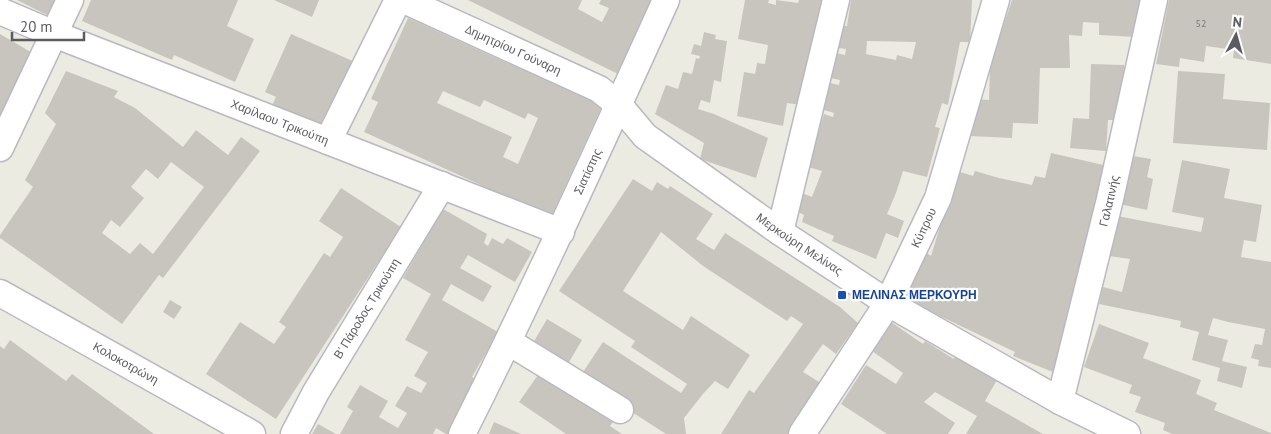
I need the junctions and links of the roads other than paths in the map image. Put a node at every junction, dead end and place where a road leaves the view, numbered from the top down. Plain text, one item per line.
1 (70, 0) edge
2 (398, 0) edge
3 (404, 0) edge
4 (666, 0) edge
5 (836, 0) edge
6 (996, 0) edge
7 (1154, 0) edge
8 (0, 11) edge
9 (54, 34) junction
10 (618, 105) junction
11 (328, 140) junction
12 (0, 148) edge
13 (442, 185) junction
14 (561, 232) junction
15 (780, 232) junction
16 (0, 293) edge
17 (888, 303) junction
18 (509, 342) junction
19 (1060, 401) junction
20 (620, 410) dead end
21 (1094, 427) edge
22 (252, 434) edge
23 (294, 434) edge
24 (462, 434) edge
25 (802, 434) edge
26 (1128, 434) edge

1 - 9 street
2 - 11 street
3 - 10 street, Δημητρίου Γούναρη
4 - 10 street, Σιατίστης
5 - 15 street
6 - 17 street, Κύπρου
7 - 19 street, Γαλατινής
8 - 9 street, Χαρίλαου Τρικούπη
9 - 11 street, Χαρίλαου Τρικούπη
9 - 12 street
10 - 14 street, Σιατίστης
10 - 15 street, Μερκούρη Μελίνας
11 - 13 street, Χαρίλαου Τρικούπη
13 - 14 street, Χαρίλαου Τρικούπη
13 - 23 street, Β' Πάροδος Τρικούπη
14 - 18 street, Σιατίστης
15 - 17 street, Μερκούρη Μελίνας
16 - 22 street, Κολοκοτρώνη
17 - 19 street, Μερκούρη Μελίνας
17 - 25 street, Κύπρου
18 - 20 street
18 - 24 street, Σιατίστης
19 - 21 street, Μερκούρη Μελίνας
21 - 26 street, Μερκούρη Μελίνας

